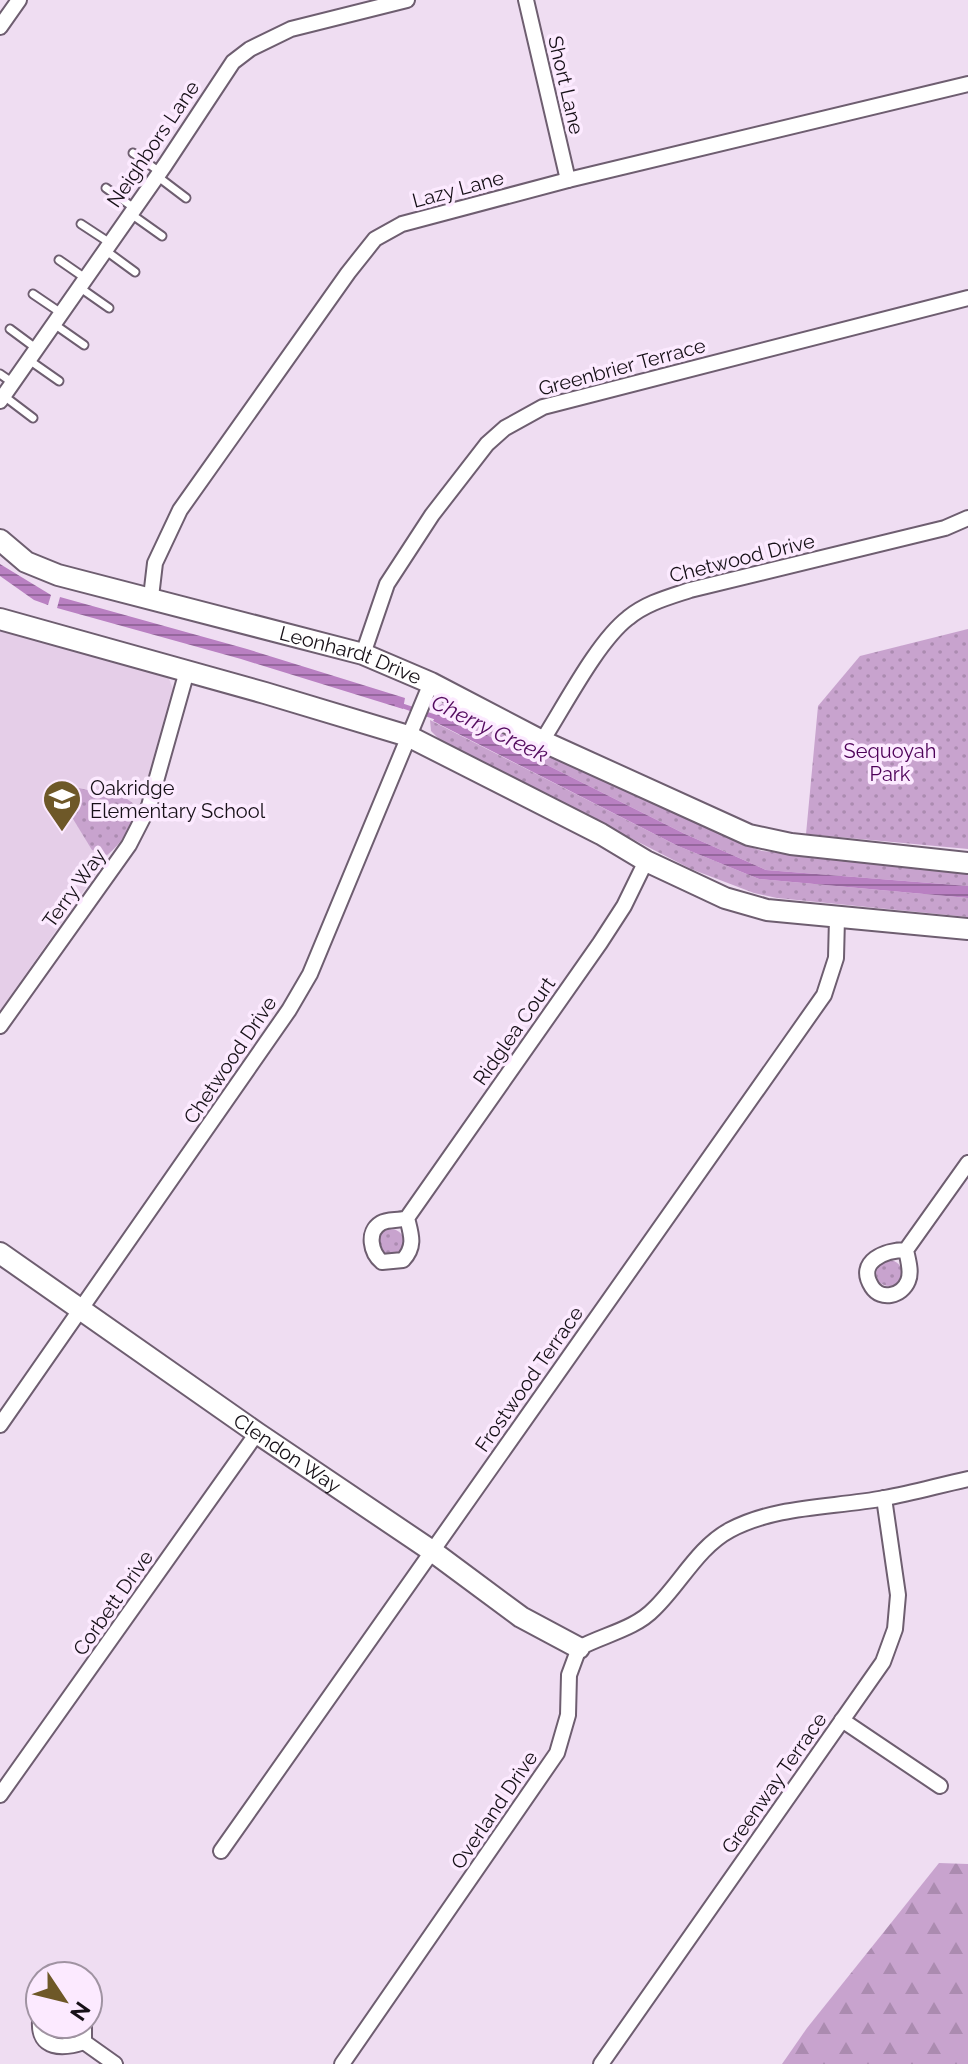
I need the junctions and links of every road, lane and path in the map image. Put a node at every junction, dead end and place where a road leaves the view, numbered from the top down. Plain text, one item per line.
1 (19, 0) edge
2 (407, 0) edge
3 (526, 0) edge
4 (0, 27) edge
5 (968, 84) edge
6 (133, 153) dead end
7 (158, 174) junction
8 (568, 180) junction
9 (106, 188) dead end
10 (186, 198) dead end
11 (132, 211) junction
12 (81, 224) dead end
13 (162, 236) dead end
14 (108, 247) junction
15 (59, 260) dead end
16 (135, 272) dead end
17 (82, 283) junction
18 (33, 294) dead end
19 (968, 298) edge
20 (109, 308) dead end
21 (58, 319) junction
22 (10, 329) dead end
23 (84, 345) dead end
24 (33, 354) junction
25 (0, 374) edge
26 (59, 381) dead end
27 (13, 383) junction
28 (2, 398) edge
29 (33, 418) dead end
30 (968, 518) edge
31 (0, 540) edge
32 (151, 597) junction
33 (0, 619) edge
34 (363, 654) junction
35 (187, 671) junction
36 (428, 692) junction
37 (412, 728) junction
38 (542, 741) junction
39 (646, 861) junction
40 (968, 863) edge
41 (837, 918) junction
42 (968, 929) edge
43 (0, 1026) edge
44 (968, 1163) edge
45 (407, 1218) dead end
46 (906, 1250) dead end
47 (0, 1253) edge
48 (81, 1310) junction
49 (0, 1425) edge
50 (257, 1433) junction
51 (968, 1479) edge
52 (884, 1498) junction
53 (432, 1551) junction
54 (579, 1648) junction
55 (842, 1720) junction
56 (940, 1786) dead end
57 (0, 1795) edge
58 (221, 1851) dead end
59 (46, 2040) edge
60 (84, 2042) joint
61 (115, 2064) edge
62 (342, 2064) edge
63 (601, 2064) edge

1 - 4 street
2 - 7 street, Neighbors Lane
3 - 8 street, Short Lane
5 - 8 street, Lazy Lane
6 - 7 lane
7 - 10 lane
7 - 11 street, Neighbors Lane
8 - 32 street, Lazy Lane
9 - 11 lane
11 - 13 lane
11 - 14 street, Neighbors Lane
12 - 14 lane
14 - 16 lane
14 - 17 street, Neighbors Lane
15 - 17 lane
17 - 20 lane
17 - 21 street, Neighbors Lane
18 - 21 lane
19 - 34 street, Greenbrier Terrace
21 - 23 lane
21 - 24 street, Neighbors Lane
22 - 24 lane
24 - 26 lane
24 - 27 street, Neighbors Lane
25 - 27 lane
27 - 28 street, Neighbors Lane
28 - 29 lane
30 - 38 street, Chetwood Drive
31 - 32 street, Leonhardt Drive
32 - 34 street, Leonhardt Drive
33 - 35 street
34 - 36 street, Leonhardt Drive
35 - 37 street
35 - 43 street, Terry Way
36 - 37 street, Chetwood Drive
36 - 38 street, Leonhardt Drive
37 - 39 street
37 - 48 street, Chetwood Drive
38 - 40 street, Leonhardt Drive
39 - 41 street
39 - 45 street, Ridglea Court
41 - 42 street
41 - 53 street, Frostwood Terrace
44 - 46 street
47 - 48 street, Clendon Way
48 - 49 street, Chetwood Drive
48 - 50 street, Clendon Way
50 - 53 street, Clendon Way
50 - 57 street, Corbett Drive
51 - 52 street
52 - 54 street
52 - 55 street, Greenway Terrace
53 - 54 street, Clendon Way
53 - 58 street, Frostwood Terrace
54 - 62 street, Overland Drive
55 - 56 street
55 - 63 street, Greenway Terrace
59 - 60 street
60 - 61 street

